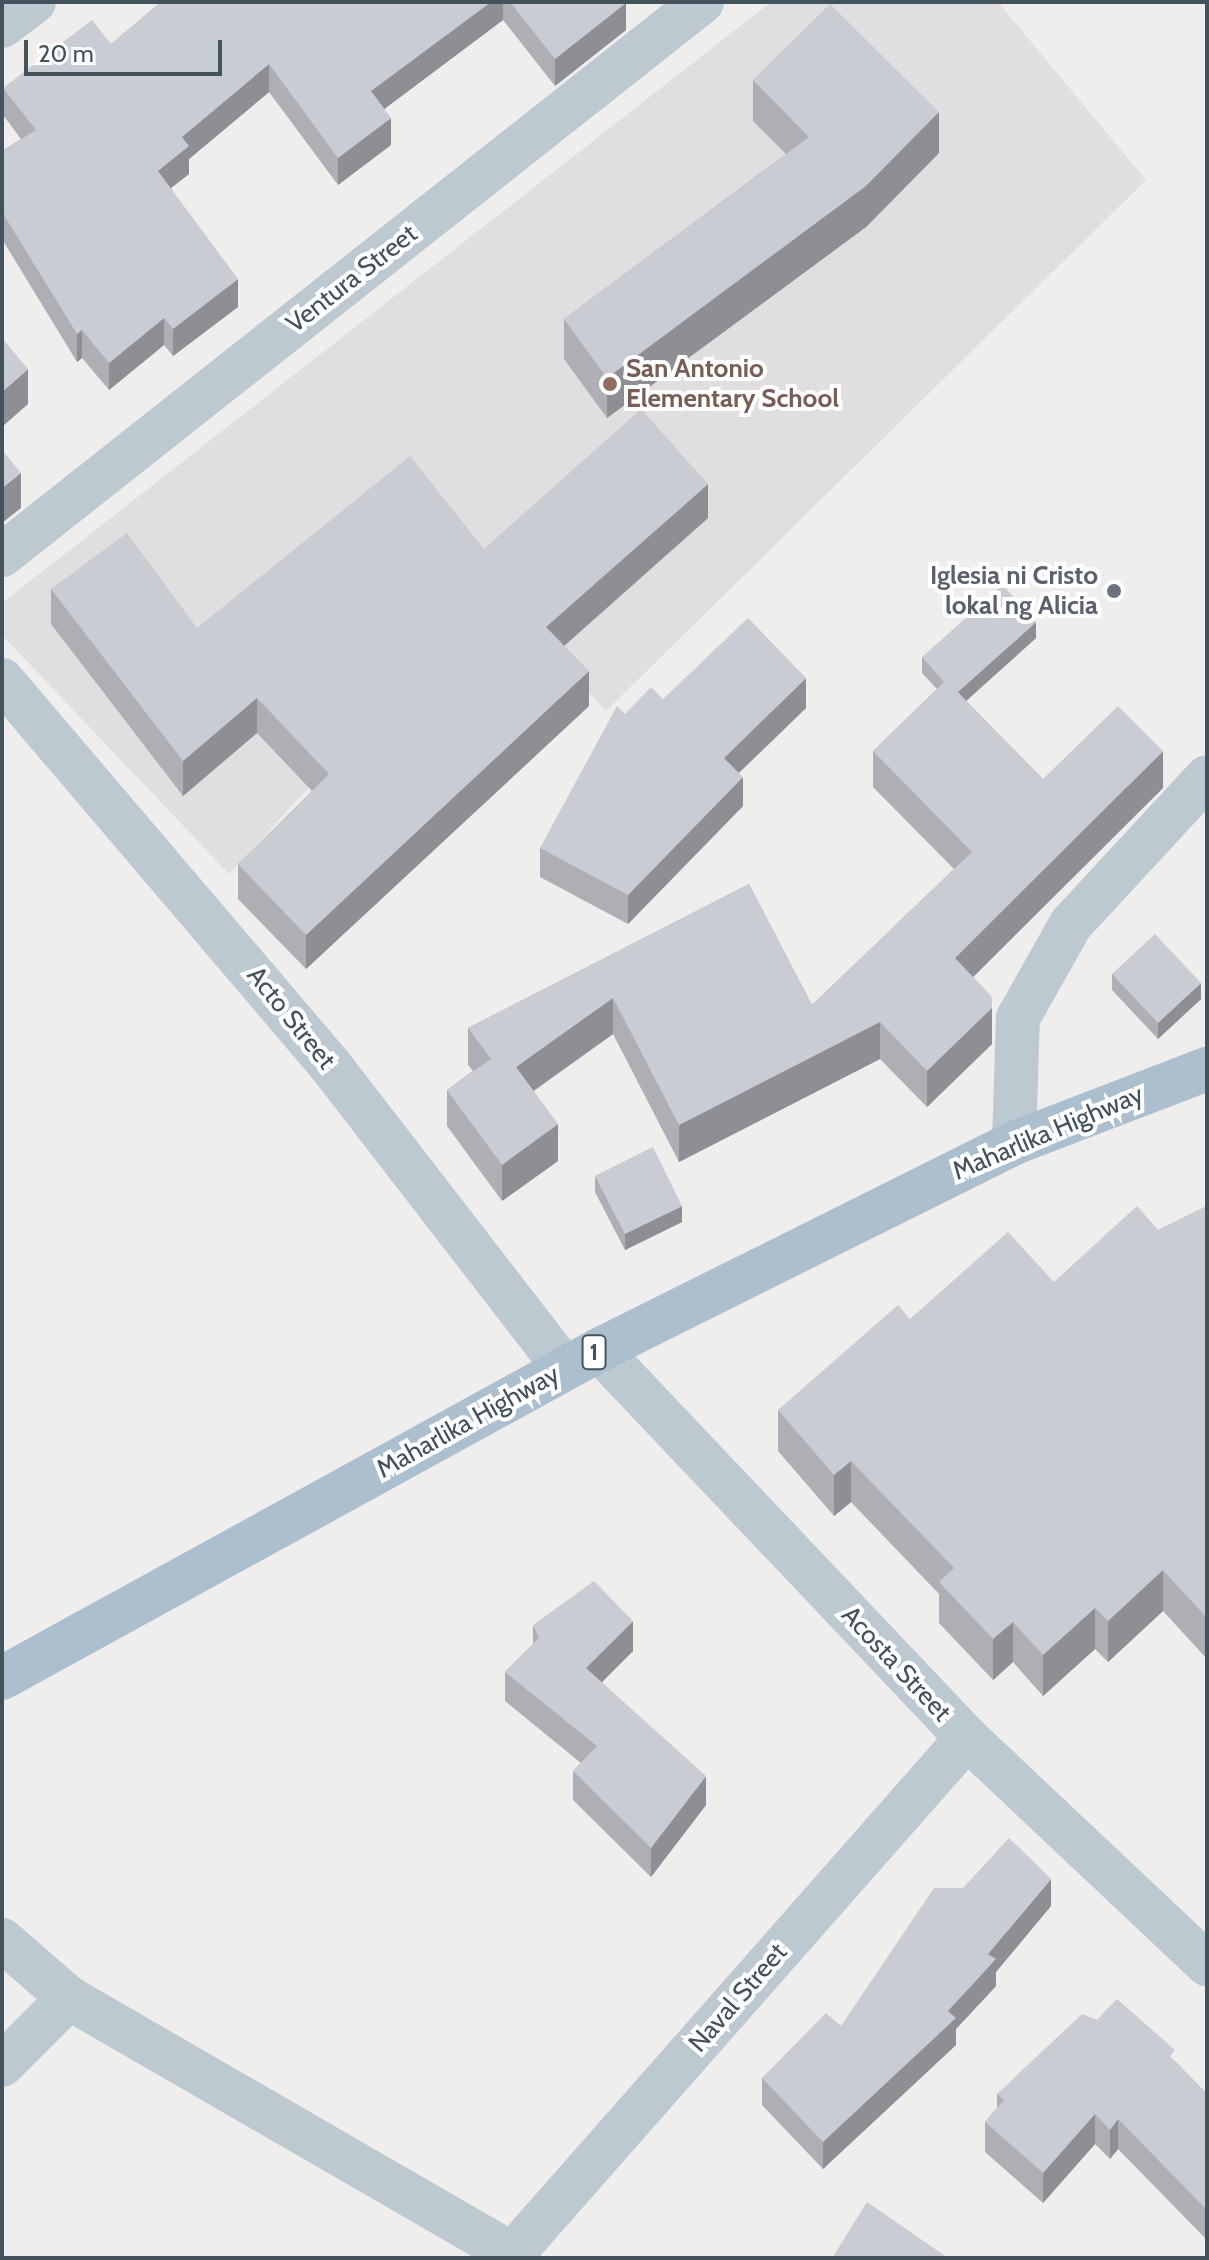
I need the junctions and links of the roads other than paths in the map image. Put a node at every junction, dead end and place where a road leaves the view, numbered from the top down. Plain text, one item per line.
1 (34, 2) edge
2 (702, 2) edge
3 (2, 26) edge
4 (2, 555) edge
5 (2, 680) edge
6 (1207, 777) edge
7 (1207, 1069) edge
8 (1014, 1143) junction
9 (582, 1359) junction
10 (2, 1678) edge
11 (967, 1738) junction
12 (2, 1940) edge
13 (1207, 1964) edge
14 (69, 1998) junction
15 (2, 2065) edge
16 (513, 2257) edge

1 - 3 street
2 - 4 street, Ventura Street
5 - 9 street, Acto Street
6 - 8 street
7 - 8 main road, Maharlika Highway / 1
8 - 9 main road, Maharlika Highway / 1
9 - 10 main road, Maharlika Highway / 1
9 - 11 street, Acosta Street
11 - 13 street, Acosta Street
11 - 16 street, Naval Street
12 - 14 street
14 - 15 street
14 - 16 street

